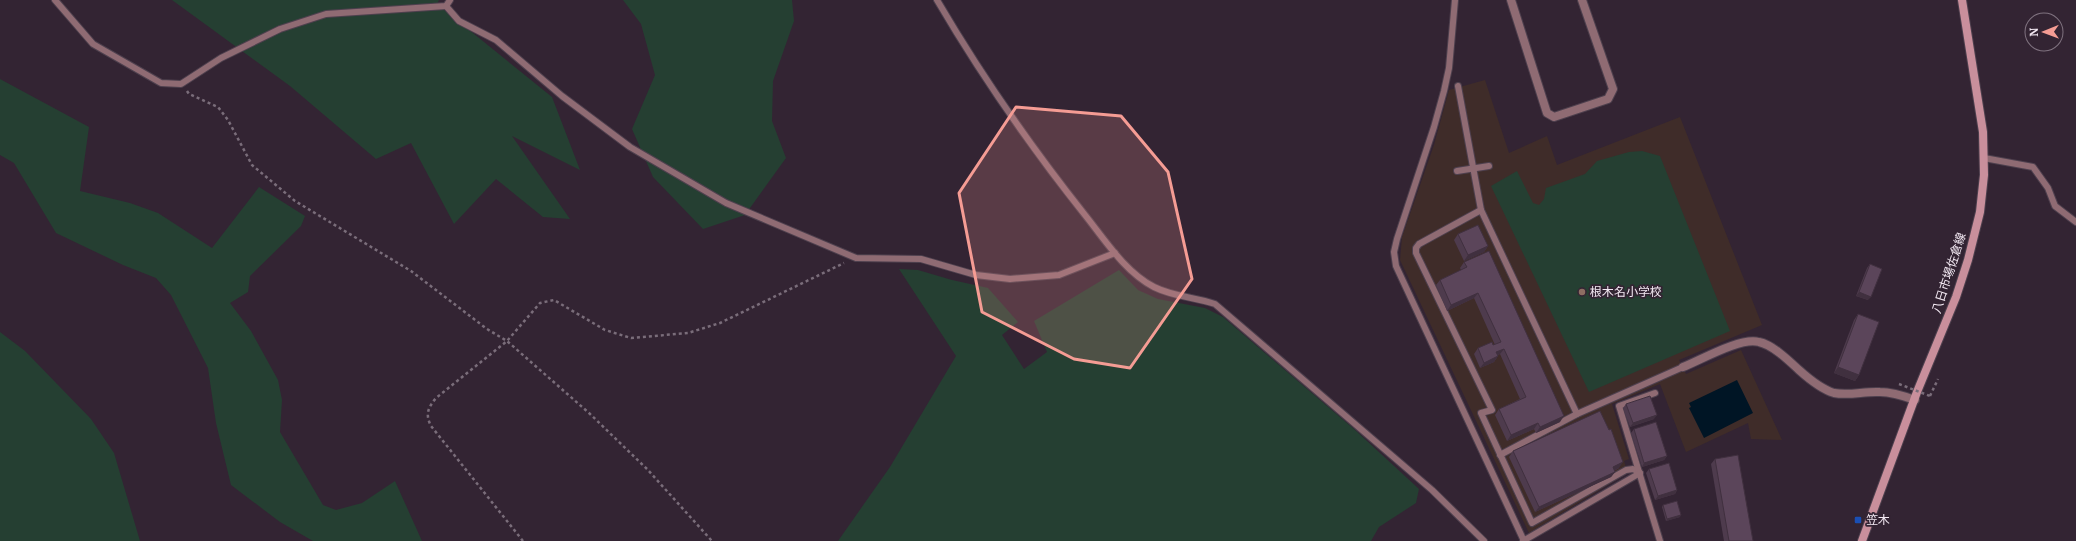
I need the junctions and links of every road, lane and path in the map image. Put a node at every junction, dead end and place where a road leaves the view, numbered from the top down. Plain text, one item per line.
1 (55, 0) edge
2 (450, 0) edge
3 (937, 0) edge
4 (1455, 0) edge
5 (1511, 0) edge
6 (1582, 0) edge
7 (1962, 0) edge
8 (446, 6) junction
9 (181, 84) junction
10 (1458, 86) dead end
11 (1984, 158) junction
12 (1489, 166) dead end
13 (1473, 169) junction
14 (1457, 171) dead end
15 (1481, 210) junction
16 (2076, 222) edge
17 (1115, 253) junction
18 (856, 258) junction
19 (507, 341) junction
20 (1682, 368) joint
21 (1938, 379) dead end
22 (1898, 384) dead end
23 (1655, 392) dead end
24 (1917, 392) junction
25 (1915, 400) junction
26 (1577, 414) junction
27 (1500, 455) junction
28 (1640, 473) junction
29 (523, 541) edge
30 (712, 541) edge
31 (1484, 541) edge
32 (1523, 541) edge
33 (1660, 541) edge
34 (1862, 541) edge

1 - 9 lane
2 - 8 lane
3 - 17 lane
4 - 32 lane
5 - 6 street
7 - 11 main road, 八日市場佐倉線
8 - 9 lane
8 - 18 lane
9 - 19 path
10 - 13 lane
11 - 16 lane
11 - 24 main road, 八日市場佐倉線
12 - 13 lane
13 - 14 lane
13 - 15 lane
15 - 26 lane
15 - 27 lane
17 - 18 lane
17 - 31 lane
18 - 19 path
19 - 29 path
19 - 30 path
20 - 25 street
20 - 26 lane
21 - 24 path, bridge
22 - 24 path, bridge
23 - 28 lane
24 - 25 main road, 八日市場佐倉線
25 - 34 main road, 八日市場佐倉線
26 - 27 lane
27 - 28 lane
28 - 32 lane
28 - 33 lane

